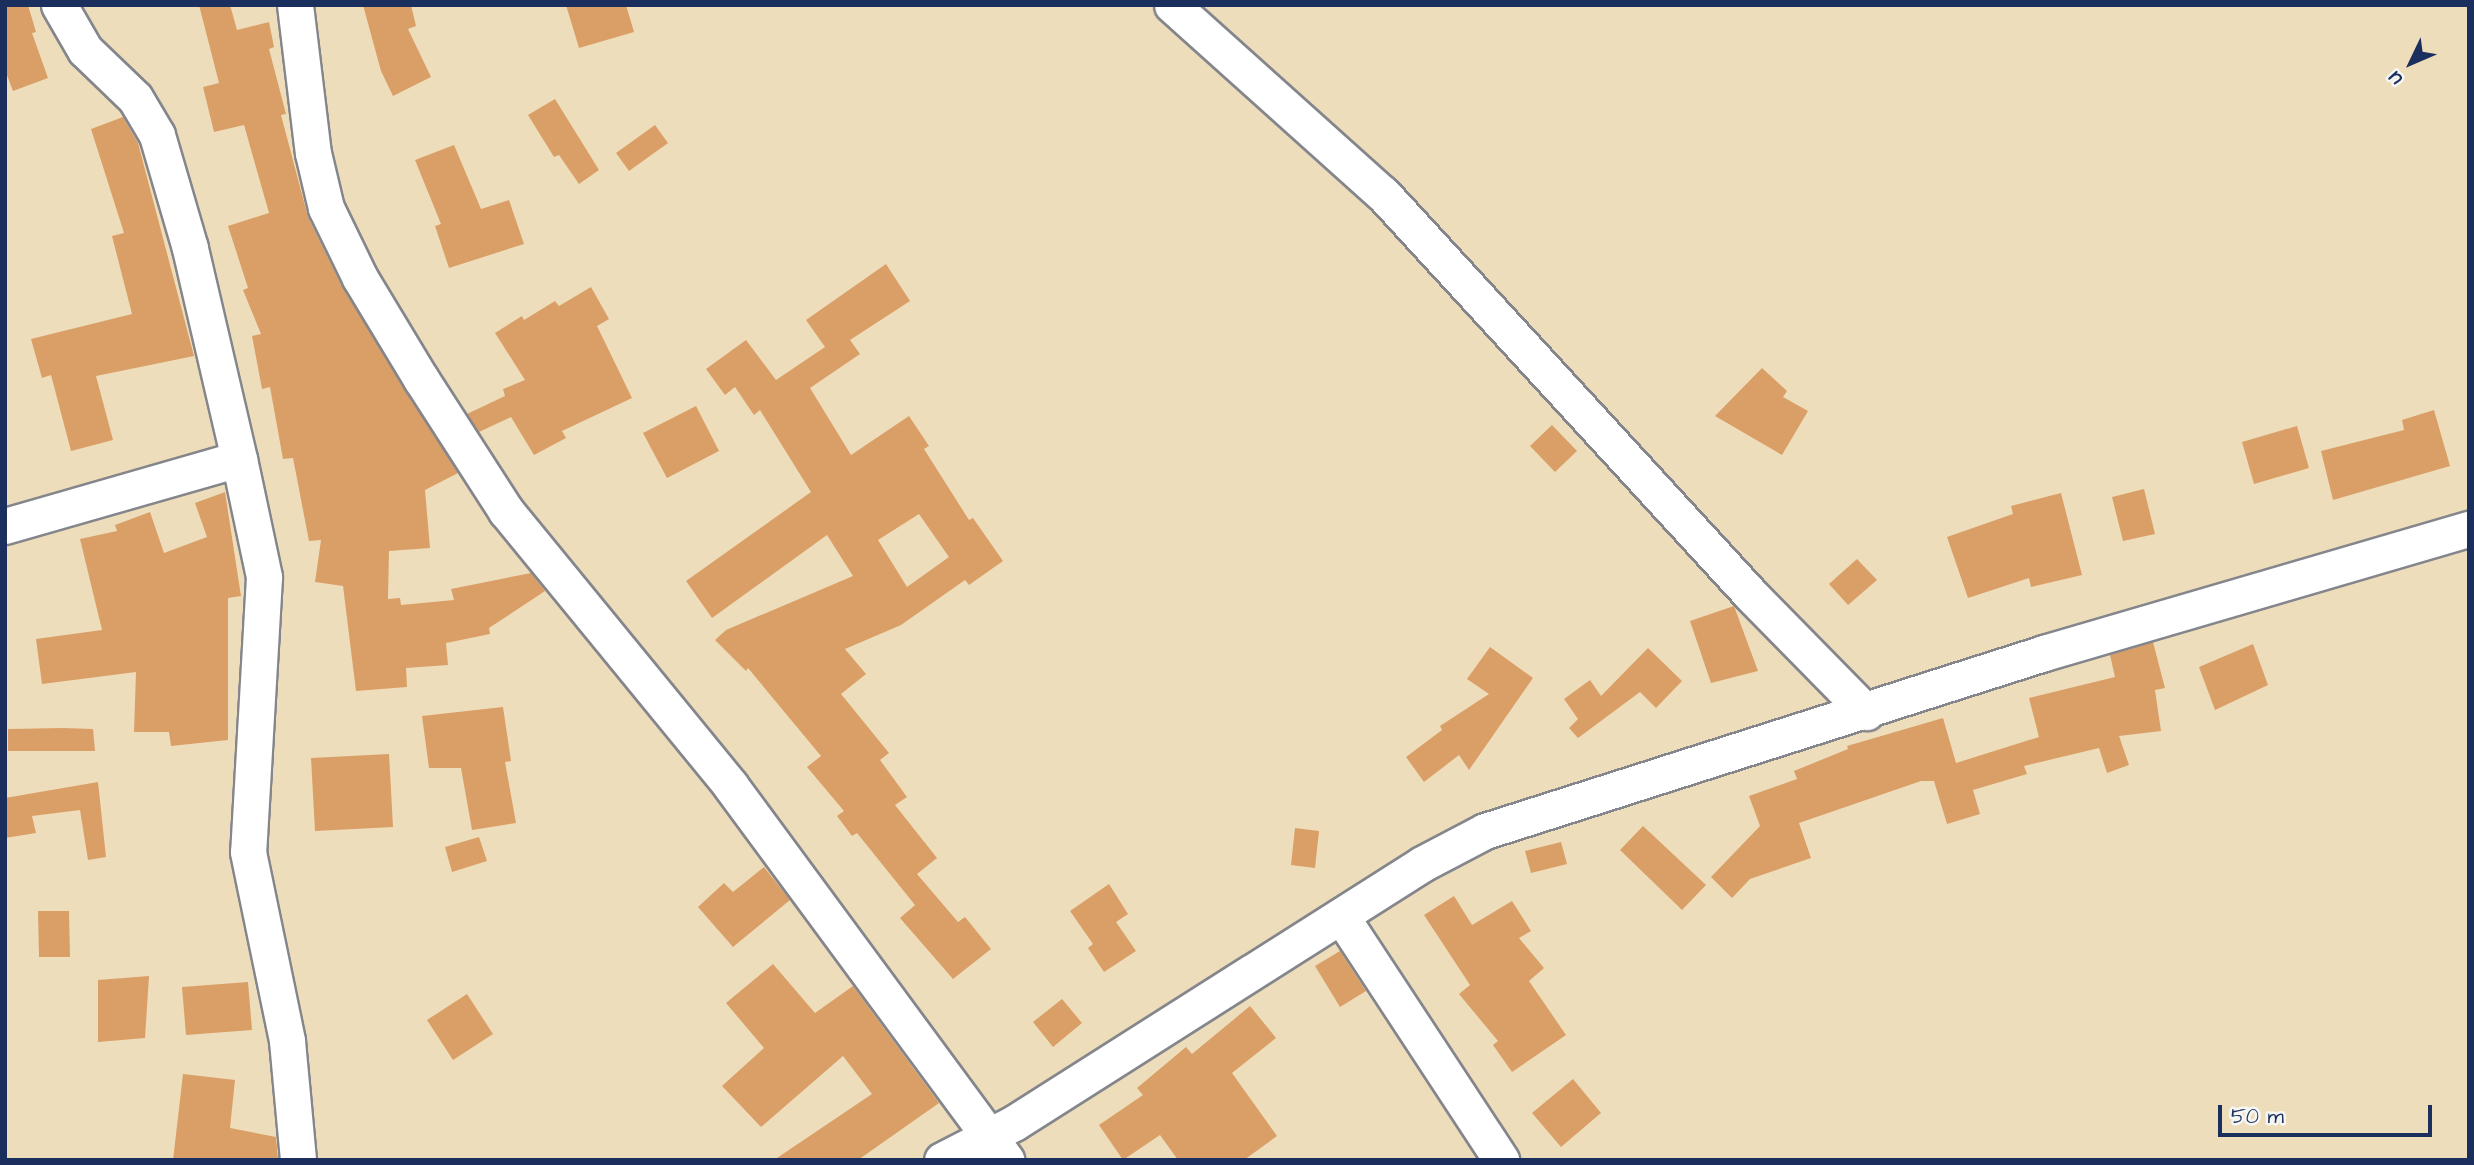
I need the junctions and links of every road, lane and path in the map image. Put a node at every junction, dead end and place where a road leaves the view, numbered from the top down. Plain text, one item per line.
1 (59, 5) edge
2 (295, 5) edge
3 (1172, 5) edge
4 (239, 459) junction
5 (5, 526) edge
6 (2469, 529) edge
7 (1866, 712) junction
8 (1341, 916) junction
9 (997, 1148) edge
10 (298, 1160) edge
11 (942, 1160) edge
12 (1501, 1160) edge

1 - 4 street
2 - 9 street
3 - 7 street
4 - 5 street
4 - 10 street
6 - 7 street
7 - 8 street
8 - 9 street
8 - 12 street
9 - 11 street

